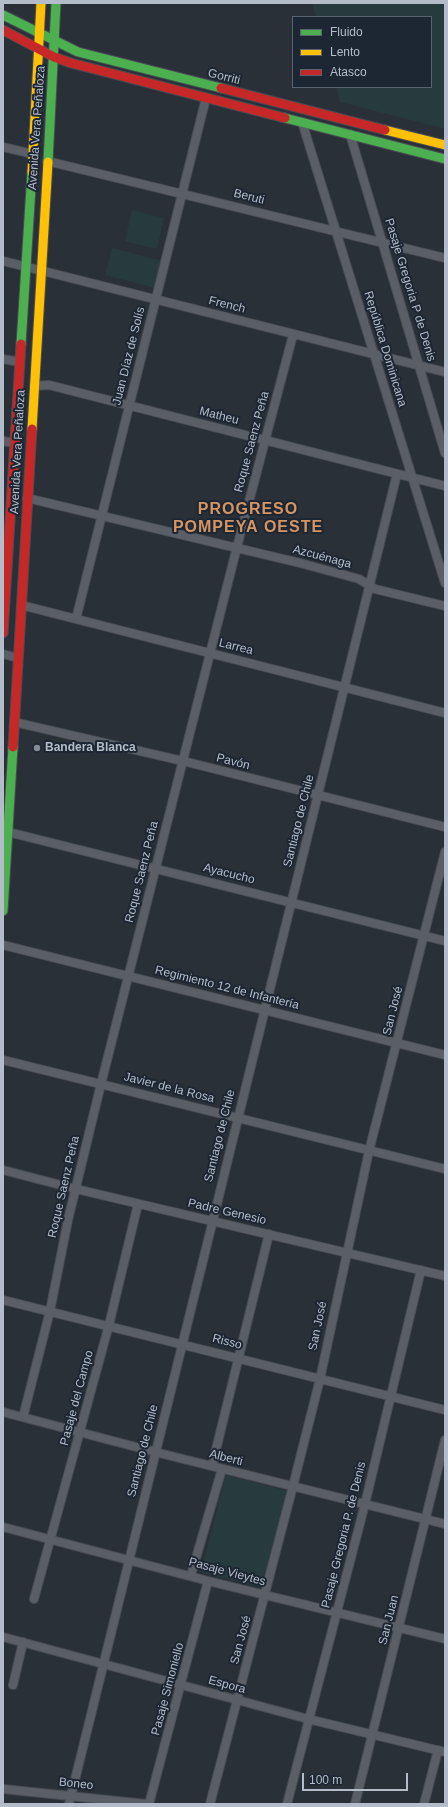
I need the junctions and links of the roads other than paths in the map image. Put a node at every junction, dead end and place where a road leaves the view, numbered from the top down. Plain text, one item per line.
1 (41, 3) edge
2 (56, 3) edge
3 (3, 14) edge
4 (3, 30) edge
5 (39, 34) junction
6 (54, 41) junction
7 (40, 49) junction
8 (54, 57) junction
9 (206, 98) junction
10 (302, 122) junction
11 (350, 134) junction
12 (445, 145) edge
13 (3, 147) edge
14 (33, 154) junction
15 (445, 159) edge
16 (47, 160) junction
17 (182, 193) junction
18 (336, 231) junction
19 (383, 243) junction
20 (445, 258) edge
21 (3, 261) edge
22 (25, 267) junction
23 (41, 270) junction
24 (156, 300) junction
25 (293, 335) junction
26 (374, 355) junction
27 (3, 359) edge
28 (20, 362) junction
29 (420, 366) junction
30 (445, 372) edge
31 (34, 386) junction
32 (129, 406) junction
33 (266, 440) junction
34 (3, 441) edge
35 (15, 443) junction
36 (445, 453) edge
37 (397, 474) junction
38 (413, 478) junction
39 (445, 486) edge
40 (27, 498) junction
41 (102, 516) junction
42 (237, 547) junction
43 (445, 583) edge
44 (368, 585) junction
45 (21, 605) junction
46 (445, 606) edge
47 (76, 619) junction
48 (3, 633) edge
49 (210, 653) junction
50 (3, 654) edge
51 (18, 658) junction
52 (345, 686) junction
53 (445, 713) edge
54 (14, 722) junction
55 (183, 761) junction
56 (318, 795) junction
57 (445, 827) edge
58 (8, 832) junction
59 (445, 852) edge
60 (156, 868) junction
61 (291, 902) junction
62 (3, 912) edge
63 (424, 935) junction
64 (445, 941) edge
65 (3, 945) edge
66 (128, 976) junction
67 (264, 1010) junction
68 (397, 1043) junction
69 (445, 1055) edge
70 (3, 1060) edge
71 (101, 1084) junction
72 (237, 1117) junction
73 (369, 1150) junction
74 (445, 1168) edge
75 (3, 1170) edge
76 (76, 1189) junction
77 (138, 1204) junction
78 (212, 1221) junction
79 (269, 1234) junction
80 (346, 1253) junction
81 (421, 1270) junction
82 (445, 1276) edge
83 (3, 1300) edge
84 (50, 1311) junction
85 (109, 1325) junction
86 (182, 1343) junction
87 (239, 1358) junction
88 (320, 1379) junction
89 (391, 1396) junction
90 (445, 1410) edge
91 (3, 1412) edge
92 (23, 1417) junction
93 (80, 1432) junction
94 (445, 1440) edge
95 (155, 1452) junction
96 (212, 1466) junction
97 (222, 1469) junction
98 (294, 1486) junction
99 (365, 1504) junction
100 (426, 1519) junction
101 (445, 1524) edge
102 (3, 1527) edge
103 (49, 1538) junction
104 (129, 1559) junction
105 (191, 1576) junction
106 (208, 1581) junction
107 (265, 1595) junction
108 (34, 1599) dead end
109 (336, 1612) junction
110 (400, 1627) junction
111 (3, 1637) edge
112 (445, 1639) edge
113 (23, 1642) junction
114 (104, 1663) junction
115 (13, 1685) dead end
116 (182, 1685) junction
117 (237, 1700) junction
118 (308, 1719) junction
119 (374, 1734) junction
120 (441, 1751) edge
121 (3, 1789) edge
122 (71, 1796) junction
123 (68, 1804) edge
124 (146, 1804) edge
125 (149, 1804) edge
126 (210, 1804) edge
127 (286, 1804) edge
128 (355, 1804) edge
129 (424, 1804) edge

1 - 5 main road, Avenida Vera Peñaloza
2 - 6 main road, Avenida Vera Peñaloza
3 - 5 main road, Gorriti
4 - 7 main road, Gorriti
5 - 6 main road, Gorriti
5 - 7 main road, Avenida Vera Peñaloza
6 - 8 main road, Avenida Vera Peñaloza
6 - 12 main road, Gorriti
7 - 8 main road, Gorriti
7 - 14 main road, Avenida Vera Peñaloza
8 - 9 main road, Gorriti
8 - 16 main road, Avenida Vera Peñaloza
9 - 10 main road, Gorriti
9 - 17 street, Juan Díaz de Solís
10 - 11 main road, Gorriti
10 - 18 street, República Dominicana
11 - 15 main road, Gorriti
11 - 19 street, Pasaje Gregoria P de Denis
13 - 14 street
14 - 22 main road, Avenida Vera Peñaloza
16 - 17 street, Beruti
16 - 23 main road, Avenida Vera Peñaloza
17 - 18 street, Beruti
17 - 24 street, Juan Díaz de Solís
18 - 19 street, Beruti
18 - 26 street, República Dominicana
19 - 20 street, Beruti
19 - 29 street, Pasaje Gregoria P de Denis
21 - 22 street, French
22 - 23 street, French
22 - 28 main road, Avenida Vera Peñaloza
23 - 24 street, French
23 - 31 main road, Avenida Vera Peñaloza
24 - 25 street, French
24 - 32 street, Juan Díaz de Solís
25 - 26 street, French
25 - 33 street, Roque Saenz Peña
26 - 29 street, French
26 - 38 street, República Dominicana
27 - 28 street
28 - 35 main road, Avenida Vera Peñaloza
29 - 30 street, French
29 - 36 street, Pasaje Gregoria P de Denis
31 - 32 street, Matheu
31 - 40 main road, Avenida Vera Peñaloza
32 - 33 street, Matheu
32 - 41 street, Juan Díaz de Solís
33 - 37 street, Matheu
33 - 42 street, Roque Saenz Peña
34 - 35 street
35 - 48 main road, Avenida Vera Peñaloza
37 - 38 street, Matheu
37 - 44 street, Santiago de Chile
38 - 39 street, Matheu
38 - 43 street, República Dominicana
40 - 41 street, Azcuénaga
40 - 45 main road, Avenida Vera Peñaloza
41 - 42 street, Azcuénaga
41 - 47 street, Juan Díaz de Solís
42 - 44 street, Azcuénaga
42 - 49 street, Roque Saenz Peña
44 - 46 street, Azcuénaga
44 - 52 street, Santiago de Chile
45 - 47 street, Larrea
45 - 51 main road, Avenida Vera Peñaloza
47 - 49 street, Larrea
49 - 52 street, Larrea
49 - 55 street, Roque Saenz Peña
50 - 51 street
51 - 54 main road, Avenida Vera Peñaloza
52 - 53 street, Larrea
52 - 56 street, Santiago de Chile
54 - 55 street, Pavón
54 - 58 main road, Avenida Vera Peñaloza
55 - 56 street, Pavón
55 - 60 street, Roque Saenz Peña
56 - 57 street, Pavón
56 - 61 street, Santiago de Chile
58 - 60 street, Ayacucho
58 - 62 main road, Avenida Vera Peñaloza
59 - 63 street, San José
60 - 61 street, Ayacucho
60 - 66 street, Roque Saenz Peña
61 - 63 street, Ayacucho
61 - 67 street, Santiago de Chile
63 - 64 street, Ayacucho
63 - 68 street, San José
65 - 66 street, Regimiento 12 de Infantería
66 - 67 street, Regimiento 12 de Infantería
66 - 71 street, Roque Saenz Peña
67 - 68 street, Regimiento 12 de Infantería
67 - 72 street, Santiago de Chile
68 - 69 street, Regimiento 12 de Infantería
68 - 73 street, San José
70 - 71 street, Javier de la Rosa
71 - 72 street, Javier de la Rosa
71 - 76 street, Roque Saenz Peña
72 - 73 street, Javier de la Rosa
72 - 78 street, Santiago de Chile
73 - 74 street, Javier de la Rosa
73 - 80 street, San José
75 - 76 street, Padre Genesio
76 - 77 street, Padre Genesio
76 - 84 street, Roque Saenz Peña
77 - 78 street, Padre Genesio
77 - 85 street, Pasaje del Campo
78 - 79 street, Padre Genesio
78 - 86 street, Santiago de Chile
79 - 80 street, Padre Genesio
79 - 87 street
80 - 81 street, Padre Genesio
80 - 88 street, San José
81 - 82 street, Padre Genesio
81 - 89 street, Pasaje Gregoria P. de Denis
83 - 84 street, Risso
84 - 85 street, Risso
84 - 92 street, Roque Saenz Peña
85 - 86 street, Risso
85 - 93 street, Pasaje del Campo
86 - 87 street, Risso
86 - 95 street, Santiago de Chile
87 - 88 street, Risso
87 - 96 street
88 - 89 street, Risso
88 - 98 street, San José
89 - 90 street, Risso
89 - 99 street, Pasaje Gregoria P. de Denis
91 - 92 street, Alberti
92 - 93 street, Alberti
93 - 95 street, Alberti
93 - 103 street, Pasaje del Campo
94 - 100 street, San Juan
95 - 96 street, Alberti
95 - 104 street, Santiago de Chile
96 - 97 street, Alberti
97 - 98 street, Alberti
97 - 105 street
98 - 99 street, Alberti
98 - 107 street, San José
99 - 100 street, Alberti
99 - 109 street, Pasaje Gregoria P. de Denis
100 - 101 street, Alberti
100 - 110 street, San Juan
102 - 103 street, Pasaje Vieytes
103 - 104 street, Pasaje Vieytes
103 - 108 street, Pasaje del Campo
104 - 105 street, Pasaje Vieytes
104 - 114 street, Santiago de Chile
105 - 106 street, Pasaje Vieytes
106 - 107 street, Pasaje Vieytes
106 - 116 street, Pasaje Simoniello
107 - 109 street, Pasaje Vieytes
107 - 117 street, San José
109 - 110 street, Pasaje Vieytes
109 - 118 street, Pasaje Gregoria P. de Denis
110 - 112 street, Pasaje Vieytes
110 - 119 street, San Juan
111 - 113 street, Espora
113 - 114 street, Espora
113 - 115 street
114 - 116 street, Espora
114 - 122 street, Santiago de Chile
116 - 117 street, Espora
116 - 125 street, Pasaje Simoniello
117 - 118 street, Espora
117 - 126 street, San José
118 - 119 street, Espora
118 - 127 street, Pasaje Gregoria P. de Denis
119 - 120 street, Espora
119 - 128 street, San Juan
120 - 129 street
121 - 122 street, Boneo
122 - 123 street, Santiago de Chile
122 - 124 street, Boneo

